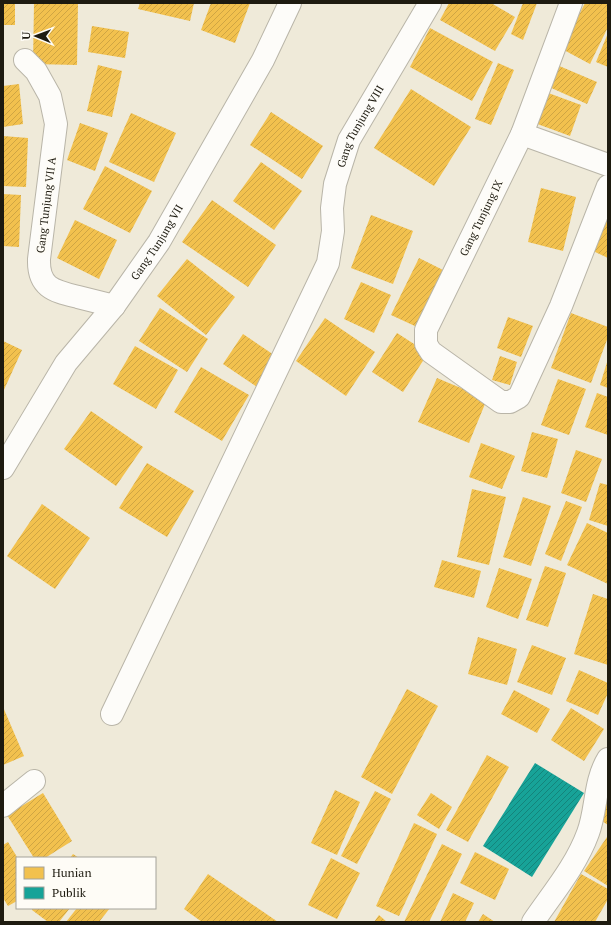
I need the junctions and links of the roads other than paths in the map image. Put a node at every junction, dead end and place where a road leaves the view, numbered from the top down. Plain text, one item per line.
1 (290, 3) edge
2 (430, 3) edge
3 (572, 3) edge
4 (25, 60) dead end
5 (522, 134) junction
6 (608, 165) edge
7 (608, 186) edge
8 (114, 306) junction
9 (3, 468) edge
10 (112, 714) dead end
11 (608, 759) edge
12 (34, 781) dead end
13 (3, 806) edge
14 (533, 922) edge

1 - 8 street, Gang Tunjung VII
2 - 10 street, Gang Tunjung VIII
3 - 5 street, Gang Tunjung IX
4 - 8 street, Gang Tunjung VII A
5 - 6 street
5 - 7 street, Gang Tunjung IX
8 - 9 street, Gang Tunjung VII
11 - 14 street
12 - 13 street

